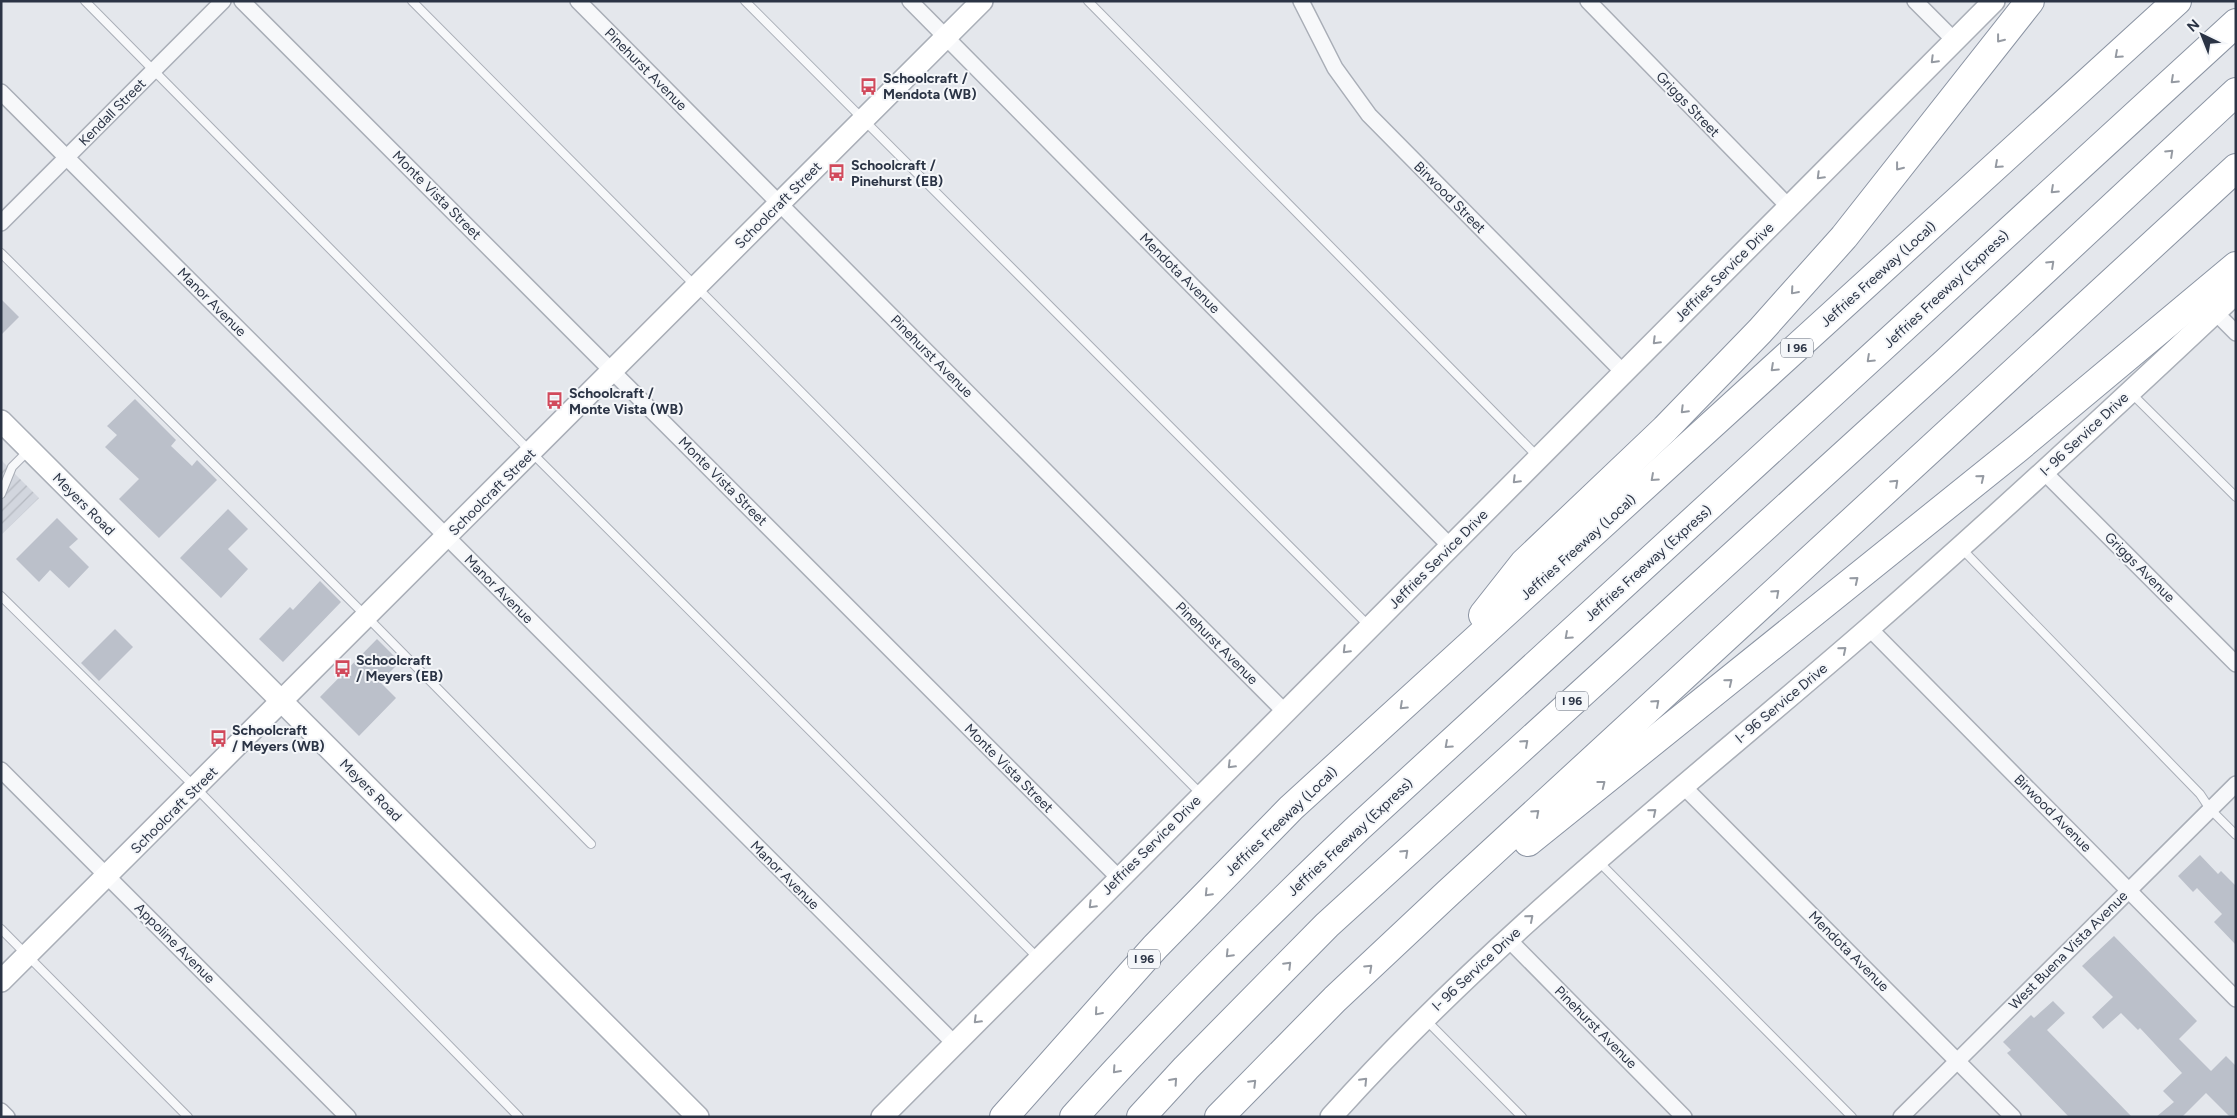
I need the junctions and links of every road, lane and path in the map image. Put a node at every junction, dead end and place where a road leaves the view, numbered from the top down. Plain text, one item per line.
1 (84, 1) edge
2 (223, 1) edge
3 (242, 1) edge
4 (412, 1) edge
5 (578, 1) edge
6 (744, 1) edge
7 (910, 1) edge
8 (982, 1) edge
9 (1088, 1) edge
10 (1301, 1) edge
11 (1588, 1) edge
12 (1915, 1) edge
13 (1994, 1) edge
14 (2030, 1) edge
15 (2177, 1) edge
16 (2236, 23) edge
17 (946, 37) junction
18 (1954, 40) junction
19 (154, 70) junction
20 (1, 92) edge
21 (2236, 92) edge
22 (863, 120) junction
23 (67, 157) junction
24 (2236, 168) edge
25 (780, 203) junction
26 (1789, 207) junction
27 (1, 223) edge
28 (1, 253) edge
29 (2236, 266) edge
30 (697, 286) junction
31 (2236, 293) edge
32 (2216, 312) junction
33 (2236, 333) edge
34 (613, 371) junction
35 (1624, 373) junction
36 (2130, 391) junction
37 (1, 421) edge
38 (30, 450) junction
39 (531, 452) junction
40 (1539, 458) junction
41 (2043, 471) junction
42 (1, 494) edge
43 (2236, 497) edge
44 (447, 536) junction
45 (1450, 546) junction
46 (1960, 546) junction
47 (1, 596) edge
48 (367, 617) junction
49 (1370, 627) junction
50 (1869, 628) junction
51 (2236, 664) edge
52 (1438, 673) junction
53 (282, 701) junction
54 (1285, 712) junction
55 (1, 770) edge
56 (2236, 784) edge
57 (1683, 786) junction
58 (196, 788) junction
59 (1202, 795) junction
60 (2210, 809) junction
61 (2236, 835) edge
62 (591, 844) dead end
63 (1596, 860) junction
64 (108, 876) junction
65 (1119, 878) junction
66 (2128, 890) junction
67 (1448, 893) junction
68 (1, 929) edge
69 (1508, 938) junction
70 (28, 955) junction
71 (1038, 958) junction
72 (1, 981) edge
73 (2236, 999) edge
74 (1424, 1018) junction
75 (954, 1043) junction
76 (1958, 1060) junction
77 (1, 1110) edge
78 (1341, 1113) edge
79 (8, 1117) edge
80 (188, 1117) edge
81 (348, 1117) edge
82 (519, 1117) edge
83 (698, 1117) edge
84 (882, 1117) edge
85 (1004, 1117) edge
86 (1074, 1117) edge
87 (1141, 1117) edge
88 (1219, 1117) edge
89 (1522, 1117) edge
90 (1684, 1117) edge
91 (1852, 1117) edge
92 (1901, 1117) edge
93 (2013, 1117) edge

1 - 19 lane
2 - 19 street, Kendall Street
3 - 34 street, Monte Vista Street
4 - 30 lane
5 - 25 street, Pinehurst Avenue
6 - 22 lane
7 - 17 street, Mendota Avenue
8 - 17 street, Schoolcraft Street
9 - 40 lane
10 - 35 street, Birwood Street
11 - 26 street, Griggs Street
12 - 18 street
13 - 18 street, Jeffries Service Drive
14 -> 52 highway
15 -> 52 highway, Jeffries Freeway (Local) / I 96
16 -> 86 highway, Jeffries Freeway (Express)
17 - 22 street, Schoolcraft Street
17 - 45 street, Mendota Avenue
18 -> 26 street, Jeffries Service Drive
19 - 23 street, Kendall Street
19 - 39 lane
20 - 23 street, Manor Avenue
87 -> 21 highway, I 96
22 - 25 street, Schoolcraft Street
22 - 49 lane
23 - 27 street, Kendall Street
23 - 44 street, Manor Avenue
67 -> 24 highway
25 - 30 street, Schoolcraft Street
25 - 54 street, Pinehurst Avenue
26 -> 35 street, Jeffries Service Drive
28 - 48 lane
67 -> 29 highway
30 - 34 street, Schoolcraft Street
30 - 59 lane
31 - 32 street, I- 96 Service Drive
32 - 33 street
32 - 36 street, I- 96 Service Drive
34 - 39 street, Schoolcraft Street
34 - 65 street, Monte Vista Street
35 - 40 street, Jeffries Service Drive
36 - 41 street, I- 96 Service Drive
36 - 43 lane
37 - 38 street, Meyers Road
38 - 42 lane
38 - 53 street, Meyers Road
39 - 44 street, Schoolcraft Street
39 - 71 lane
40 -> 45 street, Jeffries Service Drive
41 - 46 street, I- 96 Service Drive
41 - 51 street, Griggs Avenue
44 - 48 street, Schoolcraft Street
44 - 75 street, Manor Avenue
45 - 49 street, Jeffries Service Drive
46 - 50 street, I- 96 Service Drive
46 - 60 lane
47 - 58 lane
48 - 53 street, Schoolcraft Street
48 - 62 lane
49 -> 54 street, Jeffries Service Drive
57 -> 50 street, I- 96 Service Drive
50 - 66 street, Birwood Avenue
52 -> 85 highway, Jeffries Freeway (Local) / I 96
53 - 58 street, Schoolcraft Street
53 - 83 street, Meyers Road
54 -> 59 street, Jeffries Service Drive
55 - 64 street, Appoline Avenue
56 - 60 street, West Buena Vista Avenue
63 -> 57 street, I- 96 Service Drive
57 - 76 street, Mendota Avenue
58 - 64 street, Schoolcraft Street
58 - 82 lane
59 - 65 street, Jeffries Service Drive
60 - 61 lane
60 - 66 street, West Buena Vista Avenue
69 -> 63 street, I- 96 Service Drive
63 - 91 lane
64 - 70 street, Schoolcraft Street
64 - 81 street, Appoline Avenue
65 -> 71 street, Jeffries Service Drive
66 - 73 street, Birwood Avenue
66 - 76 street, West Buena Vista Avenue
88 -> 67 highway
68 - 70 lane
69 - 74 street, I- 96 Service Drive
69 - 90 street, Pinehurst Avenue
70 - 72 street, Schoolcraft Street
70 - 80 lane
71 -> 75 street, Jeffries Service Drive
78 -> 74 street, I- 96 Service Drive
74 - 89 lane
75 - 84 street, Jeffries Service Drive
76 - 92 street, West Buena Vista Avenue
76 - 93 street, Mendota Avenue
77 - 79 street

